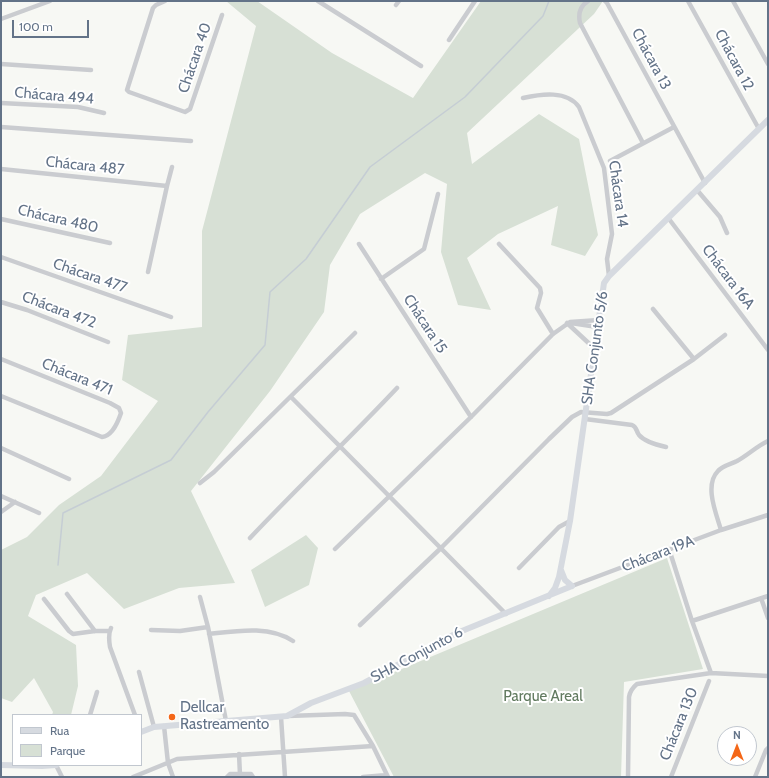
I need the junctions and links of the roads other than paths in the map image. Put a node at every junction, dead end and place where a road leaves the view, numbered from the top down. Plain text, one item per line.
1 (50, 1) edge
2 (165, 1) edge
3 (318, 1) edge
4 (475, 1) edge
5 (588, 1) edge
6 (688, 1) edge
7 (733, 1) edge
8 (606, 2) edge
9 (222, 15) dead end
10 (1, 19) edge
11 (450, 40) dead end
12 (1, 64) edge
13 (768, 64) edge
14 (421, 66) dead end
15 (91, 70) dead end
16 (524, 98) dead end
17 (1, 103) edge
18 (104, 113) dead end
19 (768, 121) edge
20 (674, 126) junction
21 (1, 127) edge
22 (759, 129) junction
23 (191, 141) dead end
24 (643, 143) junction
25 (610, 161) dead end
26 (172, 167) dead end
27 (1, 169) edge
28 (705, 183) junction
29 (167, 186) junction
30 (697, 190) junction
31 (438, 194) dead end
32 (1, 219) edge
33 (669, 219) junction
34 (727, 233) dead end
35 (110, 243) dead end
36 (359, 244) dead end
37 (499, 244) dead end
38 (1, 257) edge
39 (148, 272) dead end
40 (609, 276) junction
41 (381, 279) junction
42 (1, 302) edge
43 (653, 309) dead end
44 (171, 317) dead end
45 (599, 320) junction
46 (567, 323) junction
47 (597, 327) junction
48 (355, 333) dead end
49 (553, 334) junction
50 (725, 335) dead end
51 (108, 342) dead end
52 (595, 349) junction
53 (768, 350) edge
54 (694, 358) junction
55 (1, 359) edge
56 (397, 388) dead end
57 (1, 396) edge
58 (291, 397) junction
59 (585, 416) junction
60 (471, 417) junction
61 (768, 441) edge
62 (666, 447) dead end
63 (1, 448) edge
64 (340, 448) junction
65 (69, 479) dead end
66 (200, 483) dead end
67 (1, 496) edge
68 (389, 497) junction
69 (15, 502) junction
70 (1, 512) edge
71 (39, 513) dead end
72 (768, 515) edge
73 (570, 521) junction
74 (721, 530) junction
75 (250, 538) dead end
76 (441, 548) junction
77 (335, 549) dead end
78 (669, 549) junction
79 (519, 568) dead end
80 (561, 570) junction
81 (572, 586) junction
82 (67, 594) dead end
83 (549, 596) junction
84 (768, 596) edge
85 (200, 597) dead end
86 (761, 598) junction
87 (44, 599) dead end
88 (506, 614) junction
89 (768, 618) edge
90 (692, 621) junction
91 (360, 625) dead end
92 (208, 627) junction
93 (151, 630) dead end
94 (95, 631) junction
95 (209, 634) junction
96 (293, 641) dead end
97 (139, 672) dead end
98 (711, 673) junction
99 (768, 676) edge
100 (709, 681) dead end
101 (96, 692) dead end
102 (90, 714) edge
103 (135, 714) edge
104 (284, 716) junction
105 (226, 721) junction
106 (164, 726) junction
107 (154, 727) junction
108 (142, 731) edge
109 (768, 744) edge
110 (373, 746) junction
111 (767, 749) edge
112 (284, 751) junction
113 (239, 754) junction
114 (168, 763) junction
115 (1, 765) edge
116 (12, 765) edge
117 (56, 766) edge
118 (240, 776) edge
119 (388, 776) edge
120 (62, 777) edge
121 (133, 777) edge
122 (173, 777) edge
123 (227, 777) edge
124 (253, 777) edge
125 (285, 777) edge
126 (364, 777) edge
127 (628, 777) edge
128 (671, 777) edge
129 (755, 777) edge

1 - 10 street
2 - 9 street, Chácara 40
3 - 14 street
4 - 11 street
5 - 24 street
6 - 22 street, Chácara 12
7 - 13 street, Chácara 12
8 - 20 street, Chácara 13
12 - 15 street
16 - 40 street, Chácara 14
17 - 18 street, Chácara 494
19 - 22 street, SHA Conjunto 5/6
20 - 24 street
20 - 28 street, Chácara 13
21 - 23 street
22 - 28 street, SHA Conjunto 5/6
24 - 25 street
26 - 29 street
27 - 29 street, Chácara 487
28 - 30 street, SHA Conjunto 5/6
29 - 39 street
30 - 33 street, SHA Conjunto 5/6
30 - 34 street
31 - 41 street
32 - 35 street, Chácara 480
33 - 40 street, SHA Conjunto 5/6
33 - 53 street, Chácara 16A
36 - 41 street, Chácara 15
37 - 49 street
38 - 44 street, Chácara 477
40 - 45 street, SHA Conjunto 5/6
41 - 60 street, Chácara 15
42 - 51 street, Chácara 472
43 - 54 street
45 - 46 street
45 - 47 street, SHA Conjunto 5/6
46 - 47 street
46 - 49 street
46 - 52 street
47 - 52 street, SHA Conjunto 5/6
48 - 58 street
49 - 60 street
50 - 54 street
52 - 59 street, SHA Conjunto 5/6
54 - 59 street
55 - 57 street, Chácara 471
56 - 64 street
58 - 64 street
58 - 66 street
59 - 62 street
59 - 73 street, SHA Conjunto 5/6
59 - 76 street
60 - 68 street
61 - 74 street
63 - 65 street
64 - 68 street
64 - 75 street
67 - 69 street
68 - 76 street
68 - 77 street
69 - 70 street
69 - 71 street
72 - 74 street, Chácara 19A
73 - 79 street
73 - 80 street, SHA Conjunto 5/6
74 - 78 street, Chácara 19A
76 - 88 street
76 - 91 street
78 - 81 street, Chácara 19A
78 - 90 street
80 - 81 street
80 - 83 street, SHA Conjunto 5/6
81 - 83 street, Chácara 19A
82 - 94 street
83 - 88 street, SHA Conjunto 6
84 - 86 street
85 - 92 street
86 - 89 street
86 - 90 street
87 - 94 street
88 - 104 street, SHA Conjunto 6
90 - 98 street
92 - 93 street
92 - 95 street
94 - 103 street
95 - 96 street
95 - 105 street
97 - 107 street
98 - 99 street
98 - 127 street
100 - 128 street, Chácara 130
101 - 102 street
104 - 105 street
104 - 110 street
104 - 112 street
105 - 106 street
106 - 107 street
106 - 114 street
107 - 108 street
109 - 111 street
110 - 112 street
110 - 119 street
111 - 129 street
112 - 113 street
112 - 125 street
113 - 114 street
113 - 118 street
114 - 121 street
114 - 122 street
115 - 116 street
117 - 120 street
118 - 123 street
118 - 124 street
119 - 126 street

